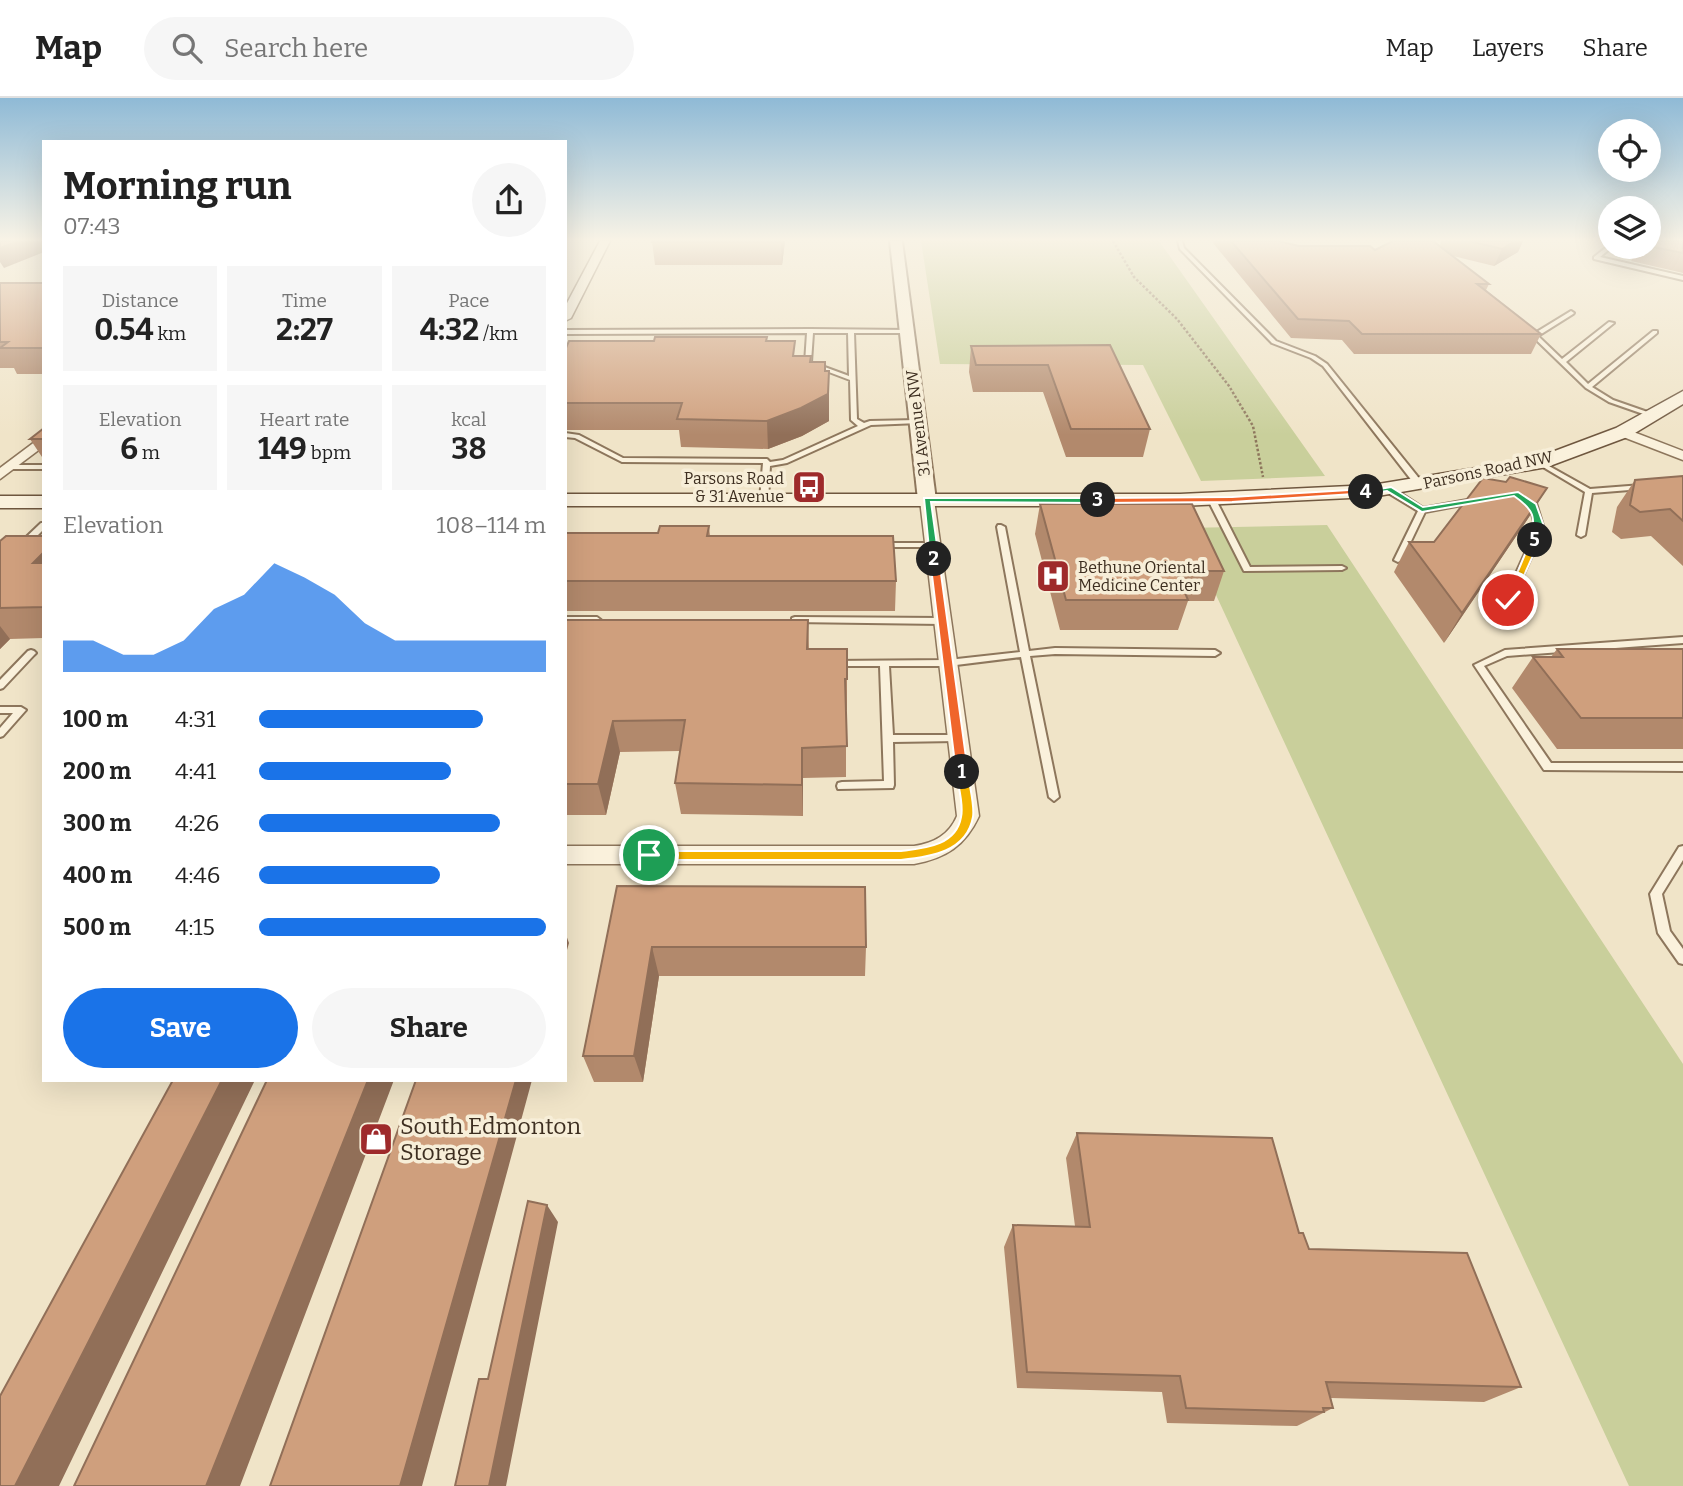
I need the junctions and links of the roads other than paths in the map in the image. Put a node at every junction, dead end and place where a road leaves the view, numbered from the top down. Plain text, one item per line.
1 (904, 306) edge
2 (1239, 306) edge
3 (1571, 313) dead end
4 (1518, 321) edge
5 (1611, 323) dead end
6 (810, 331) junction
7 (851, 331) junction
8 (907, 331) junction
9 (567, 332) edge
10 (1655, 332) dead end
11 (1536, 335) junction
12 (1563, 361) junction
13 (852, 379) junction
14 (1588, 387) junction
15 (1683, 396) edge
16 (1654, 416) junction
17 (917, 422) junction
18 (863, 426) junction
19 (1623, 432) junction
20 (567, 435) edge
21 (42, 441) edge
22 (1683, 456) edge
23 (1540, 463) junction
24 (768, 464) junction
25 (42, 467) edge
26 (5, 471) edge
27 (1419, 484) junction
28 (1656, 485) edge
29 (1388, 489) junction
30 (1589, 491) junction
31 (1516, 493) edge
32 (1491, 498) edge
33 (567, 500) edge
34 (764, 500) junction
35 (927, 500) junction
36 (1212, 500) junction
37 (0, 502) edge
38 (42, 502) edge
39 (1422, 510) junction
40 (42, 527) edge
41 (1001, 527) dead end
42 (1581, 535) dead end
43 (12, 545) edge
44 (23, 545) junction
45 (33, 545) edge
46 (864, 545) edge
47 (933, 545) junction
48 (1398, 560) dead end
49 (1342, 568) dead end
50 (1508, 600) dead end
51 (567, 620) edge
52 (607, 620) edge
53 (789, 620) edge
54 (942, 621) junction
55 (1683, 640) edge
56 (31, 653) dead end
57 (1215, 653) dead end
58 (1025, 654) junction
59 (829, 663) edge
60 (884, 663) junction
61 (948, 663) junction
62 (0, 686) edge
63 (0, 710) edge
64 (0, 734) edge
65 (957, 738) junction
66 (888, 739) junction
67 (1683, 767) edge
68 (842, 786) dead end
69 (1054, 797) dead end
70 (1682, 851) edge
71 (567, 855) edge
72 (1683, 959) edge

1 - 8 street, 31 Avenue NW
2 - 27 lane
3 - 11 lane
4 - 11 lane
5 - 12 lane
6 - 7 lane
6 - 9 lane
6 - 13 lane
7 - 8 lane
7 - 13 lane
8 - 17 street, 31 Avenue NW
10 - 14 lane
11 - 12 lane
12 - 14 lane
13 - 18 lane
14 - 16 lane
15 - 16 main road, Parsons Road NW
16 - 19 main road, Parsons Road NW
17 - 18 lane
17 - 35 street, 31 Avenue NW
18 - 24 lane
19 - 22 street
19 - 23 main road, Parsons Road NW
20 - 24 lane
21 - 26 street
23 - 27 main road, Parsons Road NW
23 - 30 lane
24 - 34 lane
25 - 26 lane
27 - 29 main road, Parsons Road NW
28 - 30 lane
29 - 36 main road, Parsons Road NW
29 - 39 lane
30 - 42 lane
31 - 50 lane
32 - 39 lane
33 - 34 main road, Parsons Road NW
34 - 35 main road, Parsons Road NW
35 - 36 main road, Parsons Road NW
35 - 47 street, 31 Avenue NW
36 - 49 lane
37 - 38 main road
39 - 48 lane
40 - 44 lane
41 - 58 lane
43 - 44 lane
44 - 45 lane
46 - 47 lane
47 - 54 street, 31 Avenue NW
51 - 52 lane
53 - 54 lane
54 - 61 street, 31 Avenue NW
55 - 67 lane
56 - 62 lane
57 - 58 lane
58 - 61 lane
58 - 69 lane
59 - 60 lane
60 - 61 lane
60 - 66 lane
61 - 65 street, 31 Avenue NW
63 - 64 lane
65 - 66 lane
65 - 71 street, 31 Avenue NW
66 - 68 lane
70 - 72 lane

